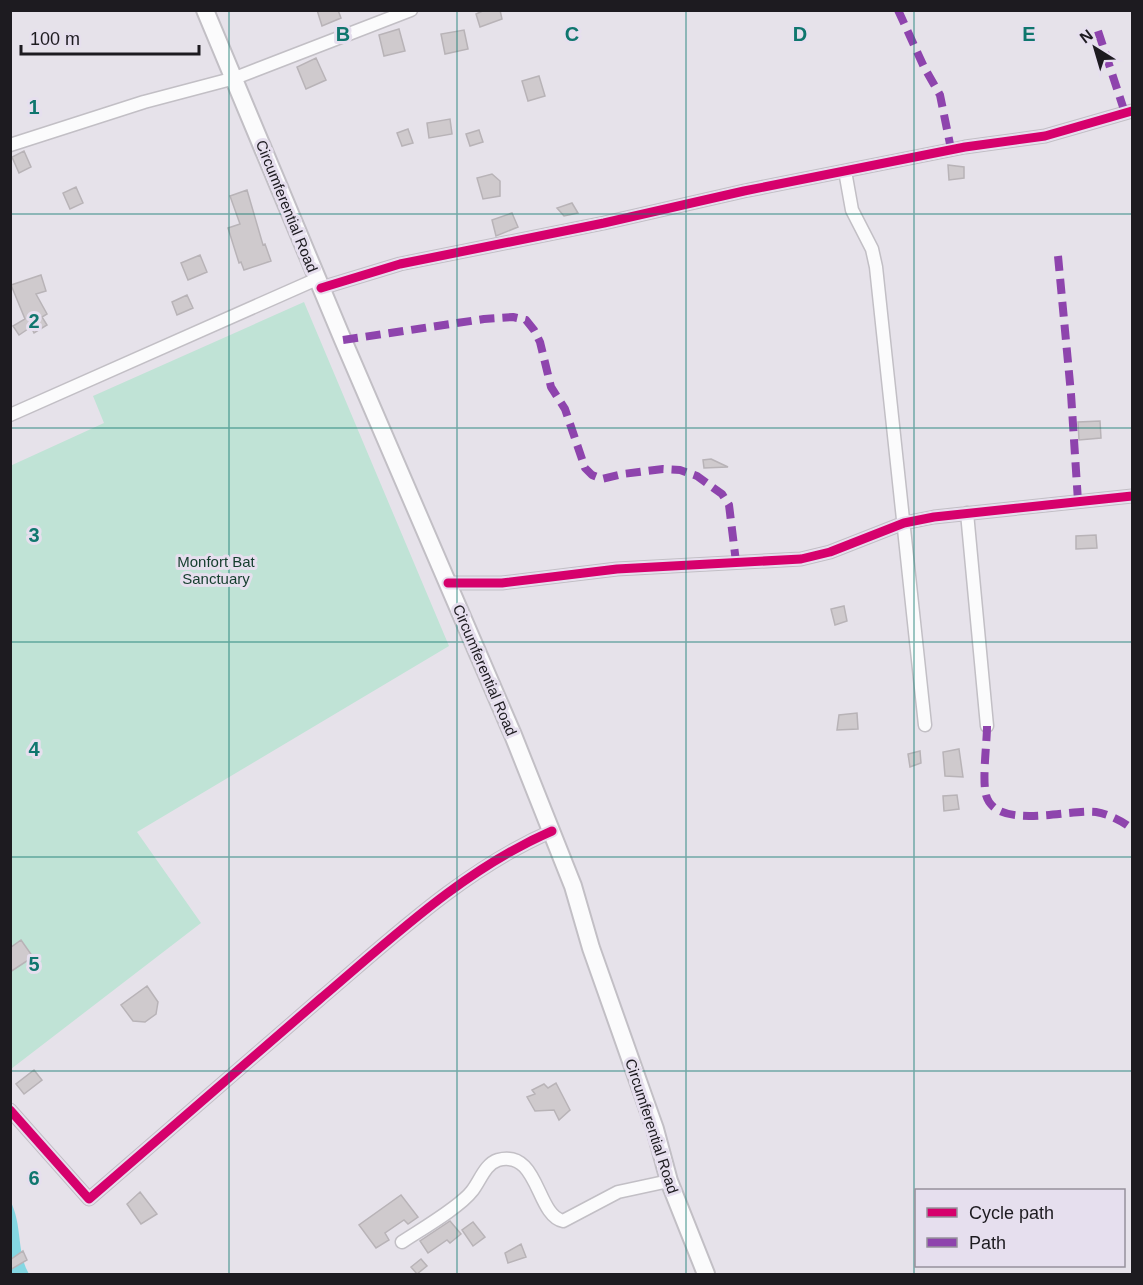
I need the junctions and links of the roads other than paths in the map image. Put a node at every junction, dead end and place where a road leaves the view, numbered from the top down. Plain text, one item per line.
1 (205, 10) edge
2 (411, 10) edge
3 (235, 78) junction
4 (1132, 111) edge
5 (10, 145) edge
6 (845, 171) junction
7 (319, 283) junction
8 (10, 415) edge
9 (1132, 496) edge
10 (967, 513) junction
11 (904, 523) junction
12 (448, 583) junction
13 (925, 725) dead end
14 (987, 726) dead end
15 (552, 831) junction
16 (10, 1110) edge
17 (669, 1181) junction
18 (402, 1242) dead end
19 (706, 1275) edge

1 - 3 main road, Circumferential Road
2 - 3 street
3 - 5 street
3 - 7 main road, Circumferential Road
4 - 6 street
6 - 7 street
6 - 11 street
7 - 8 street
7 - 12 main road, Circumferential Road
9 - 10 street
10 - 11 street
10 - 14 street
11 - 12 street
11 - 13 street
12 - 15 main road, Circumferential Road
15 - 16 street
15 - 17 main road, Circumferential Road
17 - 18 street
17 - 19 main road, Circumferential Road

